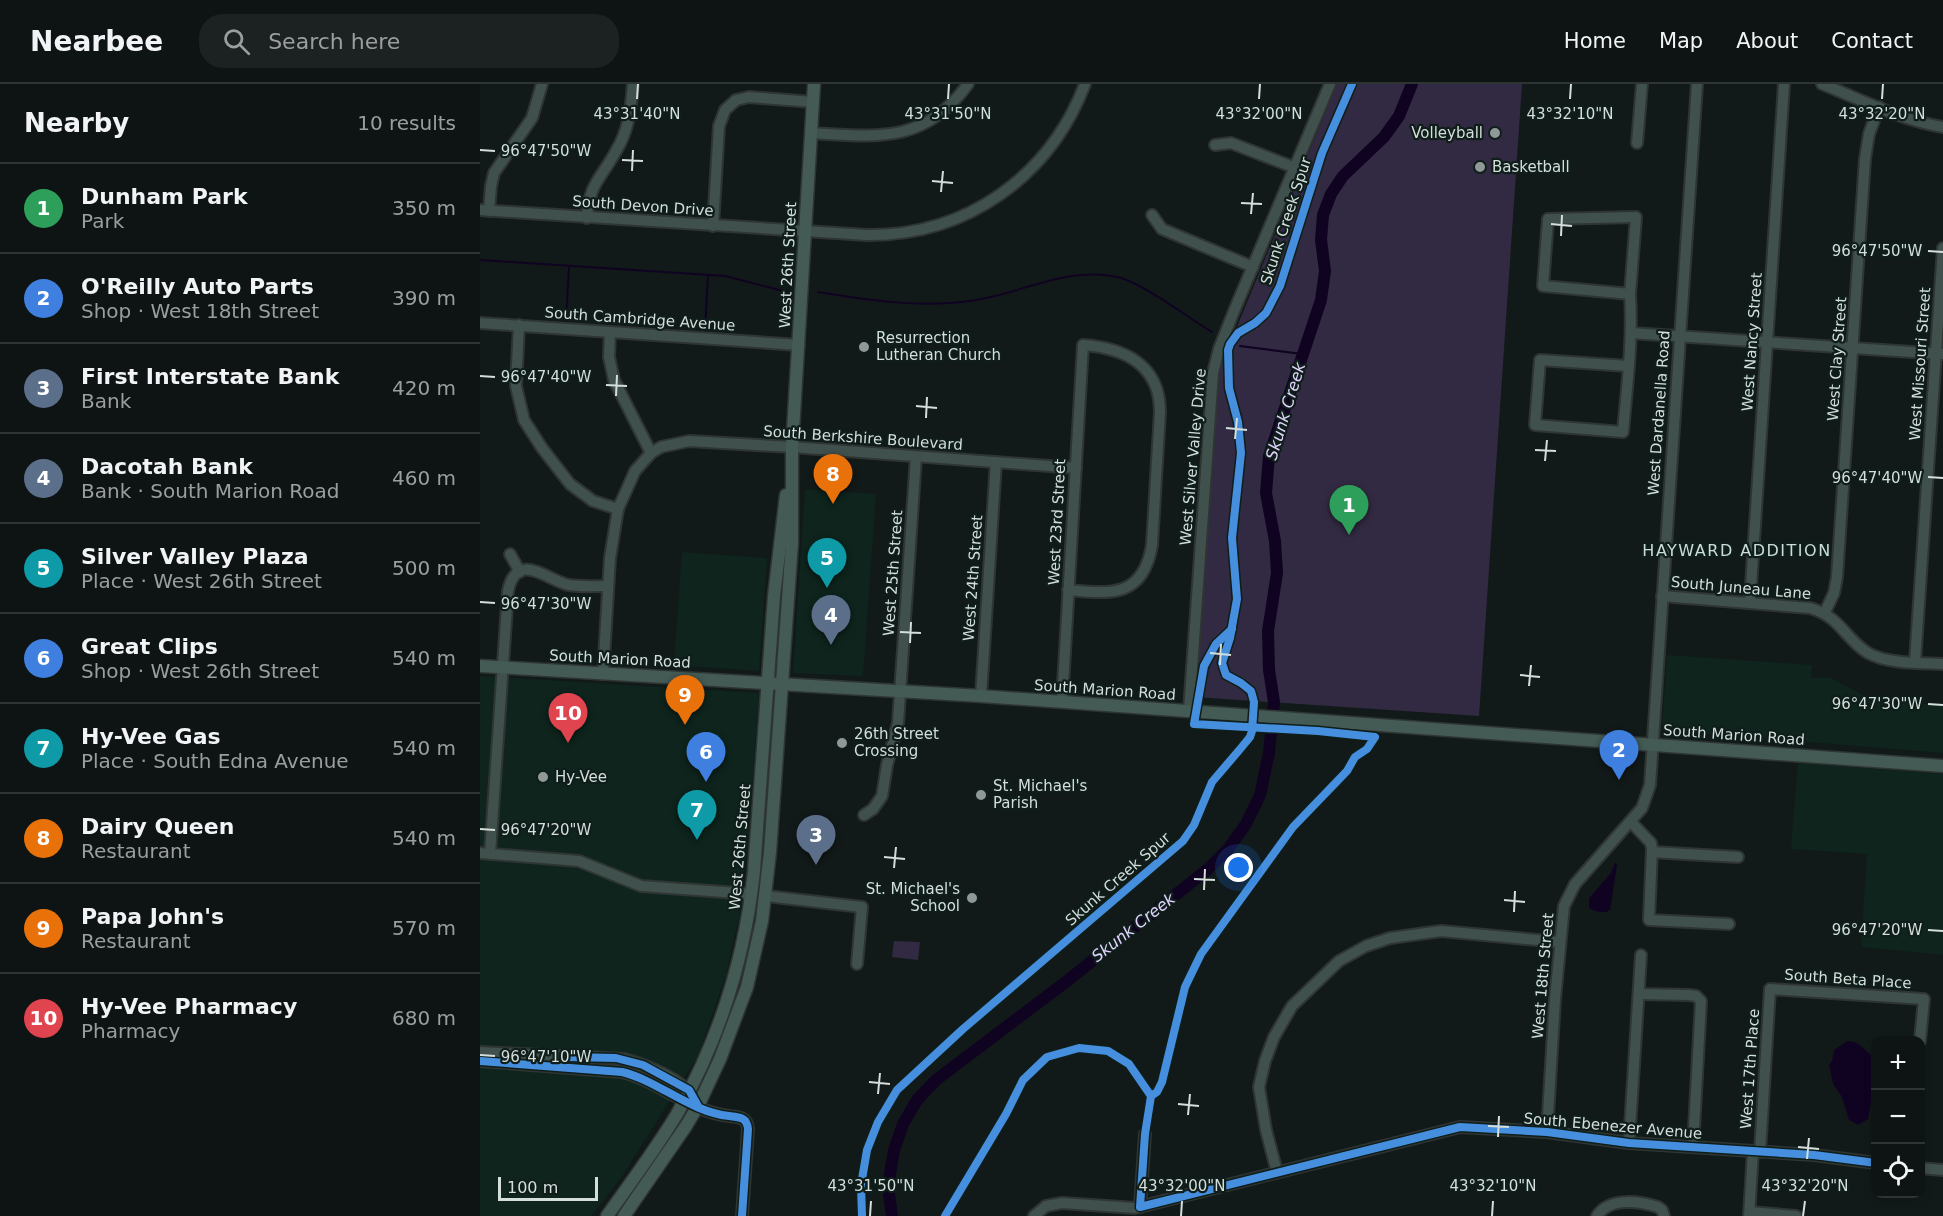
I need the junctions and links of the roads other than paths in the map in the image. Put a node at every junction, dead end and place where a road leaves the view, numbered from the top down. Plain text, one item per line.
1 (542, 84) edge
2 (633, 84) edge
3 (814, 84) edge
4 (968, 84) edge
5 (1085, 84) edge
6 (1330, 84) edge
7 (1642, 84) edge
8 (1697, 84) edge
9 (1784, 84) edge
10 (1822, 84) edge
11 (813, 102) junction
12 (1879, 107) junction
13 (1943, 127) edge
14 (811, 133) junction
15 (1637, 143) dead end
16 (1215, 145) dead end
17 (1293, 168) junction
18 (485, 210) edge
19 (1152, 215) dead end
20 (587, 218) junction
21 (713, 226) junction
22 (804, 232) junction
23 (1943, 248) edge
24 (1252, 267) junction
25 (1630, 294) junction
26 (480, 323) edge
27 (519, 325) junction
28 (610, 332) junction
29 (1631, 333) junction
30 (1680, 336) junction
31 (1767, 342) junction
32 (799, 345) junction
33 (1853, 348) junction
34 (1939, 354) edge
35 (1628, 366) junction
36 (792, 447) junction
37 (651, 453) junction
38 (916, 457) junction
39 (996, 462) junction
40 (1076, 468) junction
41 (618, 509) junction
42 (510, 554) dead end
43 (520, 572) junction
44 (608, 586) junction
45 (1068, 590) junction
46 (1662, 596) junction
47 (1750, 601) junction
48 (1825, 612) junction
49 (1915, 662) junction
50 (1943, 664) edge
51 (480, 666) edge
52 (503, 668) junction
53 (603, 674) junction
54 (768, 683) junction
55 (782, 684) junction
56 (900, 692) junction
57 (981, 696) junction
58 (1062, 702) junction
59 (1189, 711) junction
60 (1653, 744) junction
61 (1943, 766) edge
62 (761, 784) junction
63 (864, 815) dead end
64 (1631, 822) junction
65 (1652, 852) junction
66 (485, 853) edge
67 (1738, 857) dead end
68 (752, 894) junction
69 (766, 896) junction
70 (1730, 924) dead end
71 (1560, 942) junction
72 (1641, 955) dead end
73 (857, 964) dead end
74 (1770, 989) joint
75 (1639, 993) junction
76 (742, 1002) junction
77 (1920, 1036) edge
78 (480, 1052) edge
79 (480, 1061) edge
80 (686, 1096) junction
81 (698, 1106) junction
82 (1547, 1132) junction
83 (1146, 1134) dead end
84 (1629, 1143) junction
85 (1694, 1147) junction
86 (1756, 1151) junction
87 (1871, 1162) edge
88 (1925, 1168) edge
89 (1943, 1170) edge
90 (1277, 1172) junction
91 (1137, 1210) edge
92 (1663, 1213) edge
93 (1599, 1214) edge
94 (1749, 1214) edge
95 (607, 1216) edge
96 (624, 1216) edge
97 (742, 1216) edge
98 (1034, 1216) edge
99 (1796, 1216) edge

1 - 18 street
2 - 20 street
3 - 11 main road, West 26th Street
4 - 14 street
5 - 22 street, South Devon Drive
6 - 17 street, West Silver Valley Drive
7 - 15 street
8 - 30 street, West Dardanella Road
9 - 31 street, West Nancy Street
10 - 12 street
11 - 14 main road, West 26th Street
11 - 21 street
12 - 13 street
12 - 33 street, West Clay Street
14 - 22 main road, West 26th Street
16 - 17 street
17 - 24 street, West Silver Valley Drive
18 - 20 street, South Devon Drive
19 - 24 street
20 - 21 street, South Devon Drive
21 - 22 street, South Devon Drive
22 - 32 main road, West 26th Street
23 - 34 street, West Missouri Street
24 - 59 street, West Silver Valley Drive
25 - 25 street
25 - 29 street
26 - 27 street, South Cambridge Avenue
27 - 28 street, South Cambridge Avenue
27 - 41 street
28 - 32 street, South Cambridge Avenue
28 - 37 street
29 - 30 street
29 - 35 street
30 - 31 street
30 - 46 street, West Dardanella Road
31 - 33 street
31 - 47 street, West Nancy Street
32 - 36 main road, West 26th Street
33 - 34 street
33 - 48 street, West Clay Street
34 - 49 street, West Missouri Street
35 - 35 street
36 - 37 street, South Berkshire Boulevard
36 - 38 street, South Berkshire Boulevard
36 - 54 main road, West 26th Street
36 - 55 main road, West 26th Street
37 - 41 street
38 - 39 street, South Berkshire Boulevard
38 - 56 street, West 25th Street
39 - 40 street, South Berkshire Boulevard
39 - 57 street, West 24th Street
40 - 45 street, West 23rd Street
40 - 45 street, West 23rd Street
41 - 44 street
42 - 43 street
43 - 44 street
43 - 52 street
44 - 53 street
45 - 58 street, West 23rd Street
46 - 47 street, South Juneau Lane
46 - 60 street, West Dardanella Road
47 - 48 street, South Juneau Lane
48 - 49 street, South Juneau Lane
49 - 50 street, South Juneau Lane
51 - 52 main road, South Marion Road
52 - 53 main road, South Marion Road
52 - 66 street
53 - 54 main road, South Marion Road
54 - 55 main road, South Marion Road
54 - 62 main road, West 26th Street
55 - 56 main road, South Marion Road
55 - 69 main road, West 26th Street
56 - 57 main road, South Marion Road
56 - 63 street, West 25th Street
57 - 58 main road, South Marion Road
58 - 59 main road, South Marion Road
59 - 60 main road, South Marion Road
60 - 61 main road, South Marion Road
60 - 64 street, West 18th Street
62 - 68 main road, West 26th Street
62 - 69 main road
64 - 65 street
64 - 71 street, West 18th Street
65 - 67 street
65 - 70 street
66 - 68 street
68 - 76 main road
68 - 80 main road, West 26th Street
69 - 73 street
69 - 76 main road, West 26th Street
71 - 82 street, West 18th Street
71 - 90 street
72 - 75 street
74 - 77 street, South Beta Place
74 - 86 street, West 17th Place
75 - 84 street
75 - 85 street
76 - 81 main road, West 26th Street
78 - 80 street
79 - 80 street
80 - 81 street
80 - 95 main road, West 26th Street
81 - 96 main road, West 26th Street
81 - 97 street
82 - 84 street, South Ebenezer Avenue
82 - 90 street, South Ebenezer Avenue
83 - 91 street
84 - 85 street, South Ebenezer Avenue
85 - 86 street, South Ebenezer Avenue
86 - 87 street, South Ebenezer Avenue
86 - 94 street, West 17th Place
88 - 89 street
90 - 91 street, South Ebenezer Avenue
91 - 98 street, South Ebenezer Avenue
92 - 93 street
94 - 99 street

